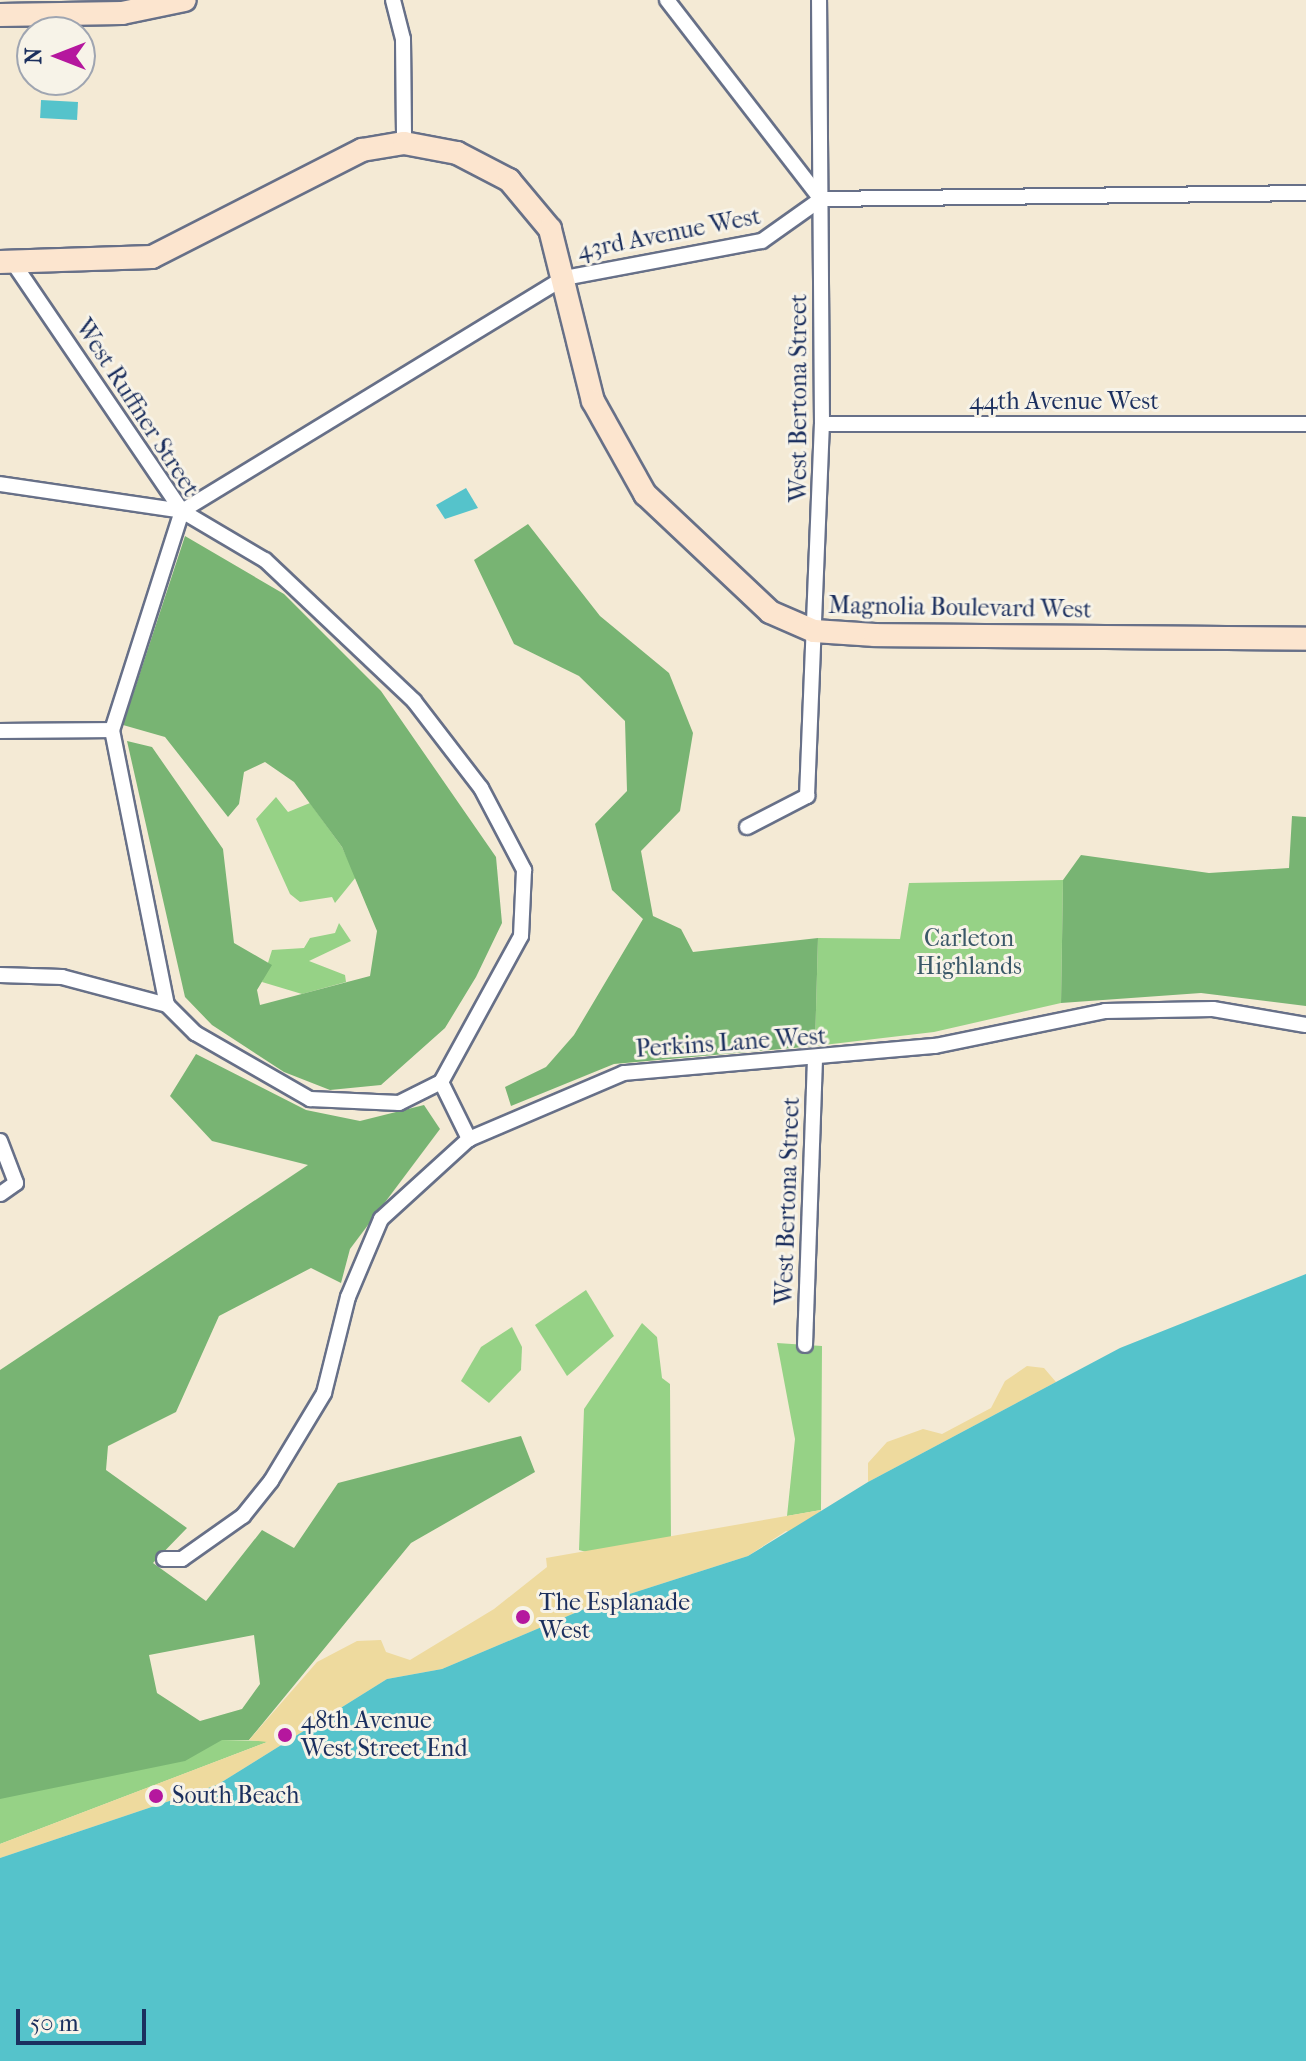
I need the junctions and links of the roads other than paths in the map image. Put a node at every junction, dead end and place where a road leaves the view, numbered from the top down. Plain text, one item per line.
1 (185, 0) edge
2 (393, 0) edge
3 (667, 0) edge
4 (819, 0) edge
5 (0, 15) edge
6 (404, 143) junction
7 (1306, 193) edge
8 (821, 199) junction
9 (7, 263) edge
10 (564, 278) junction
11 (822, 424) junction
12 (1306, 424) edge
13 (0, 484) edge
14 (182, 511) junction
15 (814, 631) junction
16 (1306, 639) edge
17 (112, 730) junction
18 (0, 731) edge
19 (747, 827) dead end
20 (0, 975) edge
21 (167, 1005) junction
22 (1306, 1025) edge
23 (815, 1059) junction
24 (441, 1082) junction
25 (469, 1139) junction
26 (0, 1141) edge
27 (0, 1194) edge
28 (805, 1345) dead end
29 (164, 1559) dead end

1 - 5 street
2 - 6 street
3 - 8 street
4 - 8 street, West Bertona Street
6 - 9 street, Magnolia Boulevard West
6 - 10 street, Magnolia Boulevard West
7 - 8 street
8 - 10 street, 43rd Avenue West
8 - 11 street, West Bertona Street
9 - 14 street, West Ruffner Street
10 - 14 street, 43rd Avenue West
10 - 15 street, Magnolia Boulevard West
11 - 12 street, 44th Avenue West
11 - 15 street, West Bertona Street
13 - 14 street
14 - 17 street, West Ruffner Street
14 - 24 street
15 - 16 street, Magnolia Boulevard West
15 - 19 street, West Bertona Street
17 - 18 street
17 - 21 street, West Ruffner Street
20 - 21 street
21 - 24 street
22 - 23 street, Perkins Lane West
23 - 25 street, Perkins Lane West
23 - 28 street, West Bertona Street
24 - 25 street
25 - 29 street
26 - 27 street

